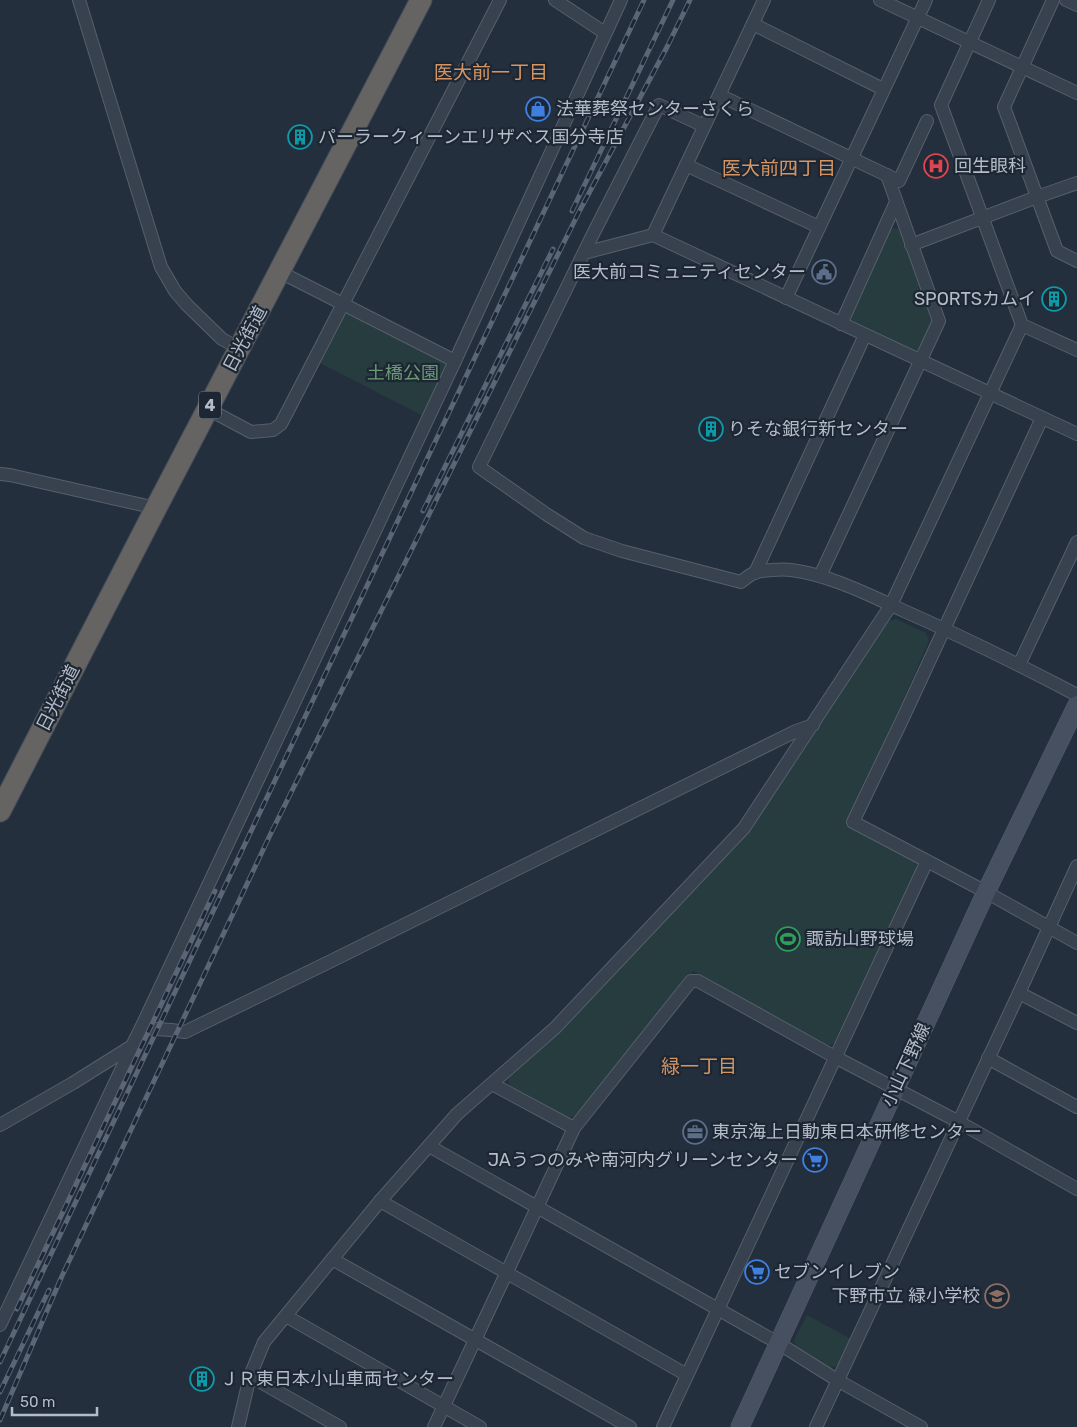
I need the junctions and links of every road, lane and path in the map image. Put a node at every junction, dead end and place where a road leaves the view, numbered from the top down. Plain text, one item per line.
1 (79, 0) edge
2 (421, 0) edge
3 (500, 0) edge
4 (555, 0) edge
5 (621, 0) edge
6 (764, 0) edge
7 (880, 0) edge
8 (926, 0) edge
9 (989, 0) edge
10 (1053, 0) edge
11 (1066, 0) edge
12 (1077, 5) edge
13 (918, 18) junction
14 (753, 24) junction
15 (605, 33) junction
16 (970, 42) junction
17 (1022, 67) junction
18 (884, 88) junction
19 (1077, 93) edge
20 (719, 95) junction
21 (927, 121) dead end
22 (704, 126) junction
23 (852, 158) junction
24 (686, 166) junction
25 (887, 175) junction
26 (1077, 183) edge
27 (1037, 197) junction
28 (896, 202) junction
29 (983, 218) junction
30 (820, 227) junction
31 (653, 235) junction
32 (911, 245) junction
33 (584, 254) junction
34 (1077, 261) edge
35 (280, 272) junction
36 (786, 298) junction
37 (344, 304) junction
38 (841, 324) junction
39 (1022, 325) junction
40 (865, 335) junction
41 (240, 349) junction
42 (1077, 350) edge
43 (455, 361) junction
44 (921, 361) junction
45 (990, 394) junction
46 (208, 409) junction
47 (1042, 418) junction
48 (1077, 434) edge
49 (0, 474) edge
50 (156, 508) junction
51 (1077, 542) edge
52 (754, 572) junction
53 (820, 576) junction
54 (891, 605) junction
55 (944, 629) junction
56 (1019, 665) junction
57 (1077, 695) edge
58 (1077, 705) edge
59 (813, 725) junction
60 (0, 811) edge
61 (927, 861) junction
62 (1077, 866) edge
63 (986, 892) junction
64 (1049, 927) junction
65 (1077, 943) edge
66 (1019, 993) junction
67 (1077, 1023) edge
68 (141, 1028) junction
69 (132, 1046) junction
70 (835, 1057) junction
71 (988, 1058) junction
72 (492, 1084) junction
73 (896, 1088) junction
74 (1077, 1107) edge
75 (959, 1122) junction
76 (0, 1125) edge
77 (574, 1128) junction
78 (429, 1146) junction
79 (1077, 1189) edge
80 (380, 1201) junction
81 (537, 1207) junction
82 (332, 1259) junction
83 (506, 1274) junction
84 (718, 1310) junction
85 (286, 1316) junction
86 (0, 1325) edge
87 (475, 1339) junction
88 (778, 1343) junction
89 (687, 1375) junction
90 (250, 1376) junction
91 (837, 1380) junction
92 (443, 1406) junction
93 (238, 1427) edge
94 (340, 1427) edge
95 (434, 1427) edge
96 (480, 1427) edge
97 (630, 1427) edge
98 (662, 1427) edge
99 (740, 1427) edge
100 (816, 1427) edge
101 (921, 1427) edge

1 - 41 street
2 - 35 highway, 日光街道 / 4
3 - 37 street
4 - 15 street
5 - 15 street
6 - 14 street
7 - 13 street
8 - 13 street
9 - 16 street
10 - 17 street
11 - 12 street
13 - 16 street
13 - 18 street
14 - 18 street
14 - 20 street
15 - 43 street
16 - 17 street
16 - 29 street
17 - 19 street
17 - 27 street
18 - 23 street
20 - 22 street
20 - 23 street
21 - 25 street
22 - 24 street
22 - 33 street
23 - 25 street
23 - 30 street
24 - 30 street
24 - 31 street
25 - 28 street
26 - 27 street
27 - 29 street
27 - 34 street
28 - 32 street
28 - 38 street
29 - 32 street
29 - 39 street
30 - 36 street
31 - 33 street
31 - 36 street
32 - 44 street
33 - 52 street
35 - 37 street
35 - 41 highway, 日光街道 / 4
36 - 38 street
37 - 43 street
37 - 46 street
38 - 40 street
39 - 42 street
39 - 45 street
40 - 44 street
40 - 52 street
41 - 46 highway, 日光街道 / 4
43 - 68 street
44 - 45 street
44 - 53 street
45 - 47 street
45 - 54 street
46 - 50 highway, 日光街道 / 4
47 - 48 street
47 - 55 street
49 - 50 street
50 - 60 highway, 日光街道 / 4
51 - 56 street
52 - 53 street
53 - 54 street
54 - 55 street
54 - 59 street
55 - 56 street
55 - 61 street
56 - 57 street
58 - 63 main road, 小山下野線
59 - 68 street
59 - 72 street
61 - 63 street
61 - 70 street
62 - 64 street
63 - 64 street
63 - 73 main road, 小山下野線
64 - 65 street
64 - 66 street
66 - 67 street
66 - 71 street
68 - 69 street
69 - 76 street
69 - 86 street
70 - 73 street
70 - 77 street
70 - 84 street
71 - 74 street
71 - 75 street
72 - 77 street
72 - 78 street
73 - 75 street
73 - 88 main road, 小山下野線
75 - 79 street
75 - 91 street
77 - 81 street
78 - 80 street
78 - 81 street
80 - 82 street
80 - 83 street
81 - 83 street
81 - 84 street
82 - 85 street
82 - 87 street
83 - 87 street
83 - 89 street
84 - 88 street
84 - 89 street
85 - 90 street
85 - 92 street
87 - 92 street
87 - 97 street
88 - 91 street
88 - 99 main road, 小山下野線
89 - 98 street
90 - 93 street
90 - 94 street
91 - 100 street
91 - 101 street
92 - 95 street
92 - 96 street

